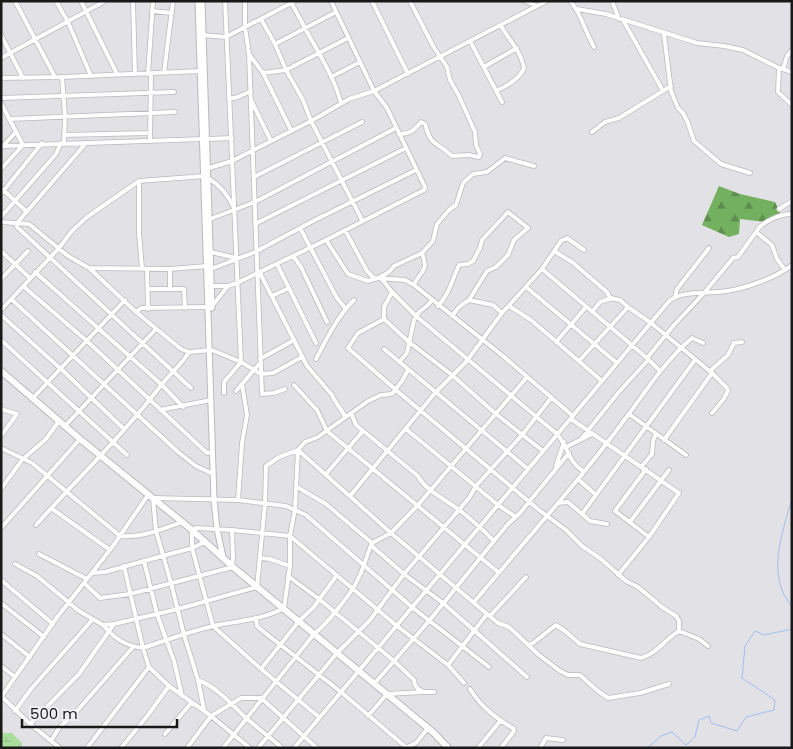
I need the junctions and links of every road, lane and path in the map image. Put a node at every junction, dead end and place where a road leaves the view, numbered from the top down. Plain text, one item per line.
1 (15, 1) edge
2 (56, 1) edge
3 (81, 1) edge
4 (105, 1) edge
5 (133, 1) edge
6 (152, 1) edge
7 (172, 1) edge
8 (198, 1) edge
9 (202, 1) edge
10 (225, 1) edge
11 (245, 1) edge
12 (331, 1) edge
13 (372, 1) edge
14 (410, 1) edge
15 (525, 1) edge
16 (547, 1) edge
17 (570, 1) edge
18 (612, 1) edge
19 (292, 2) edge
20 (538, 6) junction
21 (577, 9) junction
22 (152, 11) junction
23 (87, 12) junction
24 (336, 12) junction
25 (172, 13) junction
26 (261, 19) junction
27 (621, 19) junction
28 (68, 22) junction
29 (501, 26) junction
30 (245, 27) junction
31 (306, 27) junction
32 (664, 34) junction
33 (1, 35) edge
34 (201, 35) junction
35 (226, 37) junction
36 (348, 38) junction
37 (35, 39) junction
38 (470, 41) junction
39 (275, 44) junction
40 (594, 47) dead end
41 (517, 48) junction
42 (792, 50) edge
43 (10, 52) junction
44 (319, 53) junction
45 (249, 54) junction
46 (440, 57) junction
47 (1, 58) edge
48 (360, 62) junction
49 (484, 67) junction
50 (781, 68) junction
51 (203, 70) junction
52 (286, 70) junction
53 (792, 72) edge
54 (164, 73) junction
55 (263, 73) junction
56 (117, 74) junction
57 (136, 74) junction
58 (149, 74) junction
59 (408, 74) junction
60 (91, 76) junction
61 (62, 77) junction
62 (331, 77) junction
63 (1, 78) edge
64 (22, 78) junction
65 (55, 78) junction
66 (671, 86) junction
67 (374, 91) junction
68 (496, 91) junction
69 (663, 91) junction
70 (174, 92) dead end
71 (249, 92) junction
72 (149, 93) junction
73 (64, 97) junction
74 (1, 98) edge
75 (250, 99) junction
76 (230, 100) junction
77 (502, 102) dead end
78 (342, 103) junction
79 (1, 104) edge
80 (792, 105) edge
81 (175, 112) dead end
82 (6, 113) junction
83 (150, 113) junction
84 (65, 116) junction
85 (1, 118) edge
86 (10, 119) junction
87 (311, 121) junction
88 (362, 122) dead end
89 (396, 128) junction
90 (291, 130) junction
91 (16, 132) junction
92 (150, 132) junction
93 (592, 132) dead end
94 (400, 134) junction
95 (64, 136) junction
96 (232, 138) junction
97 (205, 139) junction
98 (150, 140) junction
99 (271, 141) junction
100 (322, 142) junction
101 (63, 143) junction
102 (86, 143) junction
103 (42, 144) junction
104 (23, 145) junction
105 (2, 147) edge
106 (406, 148) junction
107 (252, 151) junction
108 (232, 161) junction
109 (332, 161) junction
110 (534, 166) dead end
111 (1, 169) edge
112 (206, 169) junction
113 (416, 170) junction
114 (750, 173) dead end
115 (254, 177) junction
116 (206, 178) junction
117 (139, 181) junction
118 (342, 181) junction
119 (2, 191) edge
120 (15, 201) junction
121 (792, 201) edge
122 (255, 202) junction
123 (352, 202) junction
124 (779, 209) dead end
125 (235, 210) junction
126 (27, 212) junction
127 (792, 214) edge
128 (1, 217) edge
129 (210, 219) junction
130 (362, 220) junction
131 (1, 222) edge
132 (17, 224) junction
133 (255, 224) junction
134 (300, 228) junction
135 (346, 230) junction
136 (756, 232) junction
137 (326, 240) junction
138 (59, 248) junction
139 (311, 248) junction
140 (709, 248) dead end
141 (584, 250) dead end
142 (1, 251) edge
143 (28, 251) dead end
144 (554, 251) junction
145 (211, 252) junction
146 (255, 252) junction
147 (422, 253) junction
148 (293, 256) junction
149 (48, 258) junction
150 (236, 258) junction
151 (16, 264) junction
152 (278, 264) junction
153 (792, 265) edge
154 (89, 268) junction
155 (145, 268) junction
156 (170, 268) junction
157 (209, 268) junction
158 (542, 269) junction
159 (785, 270) junction
160 (35, 272) junction
161 (258, 273) junction
162 (2, 278) edge
163 (30, 278) junction
164 (379, 278) junction
165 (236, 283) junction
166 (414, 285) junction
167 (23, 286) junction
168 (212, 286) junction
169 (228, 286) junction
170 (526, 287) junction
171 (170, 288) junction
172 (289, 288) junction
173 (148, 289) junction
174 (392, 292) junction
175 (704, 293) junction
176 (272, 296) junction
177 (675, 297) junction
178 (612, 298) junction
179 (11, 299) junction
180 (124, 300) junction
181 (354, 300) dead end
182 (432, 300) junction
183 (468, 300) junction
184 (438, 306) junction
185 (508, 306) junction
186 (210, 307) junction
187 (586, 307) junction
188 (628, 307) junction
189 (148, 308) junction
190 (185, 308) junction
191 (346, 309) junction
192 (1, 310) edge
193 (136, 312) junction
194 (592, 312) junction
195 (502, 313) junction
196 (1, 315) edge
197 (111, 315) junction
198 (416, 316) junction
199 (452, 316) junction
200 (384, 319) junction
201 (327, 322) dead end
202 (571, 323) junction
203 (652, 323) junction
204 (98, 328) junction
205 (610, 328) junction
206 (156, 329) junction
207 (666, 335) junction
208 (482, 339) junction
209 (1, 340) edge
210 (294, 340) junction
211 (86, 341) junction
212 (409, 342) junction
213 (556, 342) junction
214 (742, 342) dead end
215 (316, 343) dead end
216 (703, 343) dead end
217 (141, 344) junction
218 (595, 344) junction
219 (632, 346) junction
220 (681, 348) junction
221 (384, 349) dead end
222 (189, 352) junction
223 (210, 352) junction
224 (72, 356) junction
225 (130, 357) junction
226 (302, 357) junction
227 (316, 359) dead end
228 (468, 359) junction
229 (648, 359) junction
230 (695, 360) junction
231 (260, 361) junction
232 (579, 361) junction
233 (241, 362) junction
234 (399, 362) junction
235 (617, 363) junction
236 (61, 369) junction
237 (117, 370) junction
238 (253, 370) junction
239 (408, 370) junction
240 (660, 371) junction
241 (173, 372) junction
242 (711, 372) junction
243 (261, 374) junction
244 (2, 375) edge
245 (452, 375) junction
246 (527, 376) junction
247 (602, 381) junction
248 (48, 383) junction
249 (105, 383) junction
250 (242, 384) junction
251 (162, 385) junction
252 (294, 385) dead end
253 (191, 388) dead end
254 (285, 389) dead end
255 (396, 390) junction
256 (236, 391) dead end
257 (224, 393) dead end
258 (435, 393) junction
259 (512, 396) junction
260 (92, 398) junction
261 (551, 398) junction
262 (32, 399) junction
263 (211, 400) junction
264 (150, 401) junction
265 (183, 407) junction
266 (1, 409) edge
267 (160, 410) junction
268 (421, 410) junction
269 (80, 411) junction
270 (351, 413) junction
271 (712, 413) dead end
272 (137, 414) junction
273 (496, 414) junction
274 (629, 414) junction
275 (537, 416) junction
276 (345, 417) junction
277 (572, 417) junction
278 (59, 421) junction
279 (65, 426) junction
280 (646, 426) junction
281 (406, 429) junction
282 (124, 430) junction
283 (327, 431) junction
284 (362, 431) junction
285 (482, 431) junction
286 (590, 432) junction
287 (557, 434) junction
288 (656, 434) junction
289 (522, 435) junction
290 (1, 436) edge
291 (80, 439) junction
292 (664, 440) junction
293 (112, 441) junction
294 (607, 442) junction
295 (565, 444) junction
296 (347, 447) junction
297 (1, 448) edge
298 (467, 448) junction
299 (298, 450) junction
300 (387, 451) junction
301 (212, 452) junction
302 (507, 452) junction
303 (543, 452) junction
304 (569, 454) junction
305 (99, 455) junction
306 (127, 455) dead end
307 (686, 455) dead end
308 (626, 456) junction
309 (22, 460) junction
310 (452, 466) junction
311 (644, 468) junction
312 (373, 469) junction
313 (528, 469) junction
314 (556, 469) junction
315 (491, 470) junction
316 (669, 470) dead end
317 (583, 471) junction
318 (213, 474) junction
319 (326, 474) junction
320 (46, 475) junction
321 (578, 479) junction
322 (662, 480) junction
323 (476, 486) junction
324 (297, 487) junction
325 (513, 488) junction
326 (1, 489) edge
327 (431, 489) junction
328 (66, 492) junction
329 (596, 495) junction
330 (350, 496) junction
331 (151, 497) junction
332 (214, 500) junction
333 (238, 500) junction
334 (530, 502) junction
335 (558, 503) junction
336 (265, 504) junction
337 (418, 505) junction
338 (498, 505) junction
339 (51, 508) junction
340 (295, 509) junction
341 (459, 510) junction
342 (582, 514) junction
343 (547, 516) junction
344 (516, 517) junction
345 (182, 522) junction
346 (630, 522) junction
347 (607, 524) dead end
348 (36, 525) dead end
349 (444, 527) junction
350 (480, 527) junction
351 (1, 528) edge
352 (216, 529) junction
353 (192, 530) junction
354 (232, 530) junction
355 (156, 531) junction
356 (263, 533) junction
357 (391, 533) junction
358 (120, 536) junction
359 (290, 536) junction
360 (649, 537) junction
361 (494, 541) junction
362 (205, 542) junction
363 (220, 543) junction
364 (372, 543) junction
365 (464, 546) junction
366 (192, 548) junction
367 (213, 549) junction
368 (110, 550) junction
369 (39, 554) dead end
370 (164, 556) junction
371 (418, 556) junction
372 (223, 558) junction
373 (260, 558) junction
374 (480, 558) junction
375 (144, 561) junction
376 (15, 564) dead end
377 (363, 564) junction
378 (124, 566) junction
379 (232, 566) junction
380 (290, 566) junction
381 (498, 572) junction
382 (92, 573) junction
383 (404, 574) junction
384 (440, 574) junction
385 (199, 575) junction
386 (337, 575) junction
387 (618, 575) junction
388 (288, 576) junction
389 (526, 577) dead end
390 (87, 579) junction
391 (1, 580) edge
392 (84, 583) junction
393 (172, 583) junction
394 (257, 587) junction
395 (456, 587) junction
396 (151, 588) junction
397 (352, 588) junction
398 (392, 590) junction
399 (426, 592) junction
400 (130, 594) junction
401 (319, 600) junction
402 (206, 601) junction
403 (70, 602) junction
404 (474, 602) junction
405 (1, 603) edge
406 (443, 604) junction
407 (284, 608) junction
408 (413, 608) junction
409 (178, 609) junction
410 (378, 609) junction
411 (334, 612) junction
412 (157, 614) junction
413 (488, 615) junction
414 (136, 618) junction
415 (256, 618) junction
416 (93, 619) junction
417 (299, 621) junction
418 (429, 621) junction
419 (53, 624) junction
420 (114, 624) junction
421 (103, 625) junction
422 (213, 626) junction
423 (397, 626) junction
424 (472, 630) junction
425 (679, 631) junction
426 (109, 632) junction
427 (358, 632) junction
428 (1, 634) edge
429 (314, 634) junction
430 (184, 635) junction
431 (44, 637) junction
432 (414, 638) junction
433 (166, 640) junction
434 (280, 645) junction
435 (528, 645) junction
436 (462, 646) junction
437 (708, 646) dead end
438 (133, 647) junction
439 (143, 648) junction
440 (378, 648) junction
441 (337, 653) junction
442 (30, 657) junction
443 (296, 657) junction
444 (394, 661) junction
445 (448, 664) junction
446 (1, 666) edge
447 (149, 667) junction
448 (489, 667) dead end
449 (261, 669) junction
450 (358, 671) junction
451 (318, 675) junction
452 (15, 677) junction
453 (527, 677) dead end
454 (198, 680) junction
455 (276, 682) junction
456 (464, 683) dead end
457 (374, 684) junction
458 (669, 684) dead end
459 (168, 686) junction
460 (470, 689) dead end
461 (340, 692) junction
462 (424, 692) junction
463 (434, 692) dead end
464 (387, 694) junction
465 (1, 696) edge
466 (182, 696) junction
467 (261, 698) junction
468 (298, 700) junction
469 (192, 702) junction
470 (232, 704) junction
471 (16, 710) junction
472 (204, 710) junction
473 (211, 716) junction
474 (368, 716) junction
475 (319, 717) junction
476 (246, 718) junction
477 (284, 718) junction
478 (501, 720) junction
479 (30, 724) junction
480 (428, 728) junction
481 (164, 734) dead end
482 (234, 734) junction
483 (269, 736) junction
484 (303, 736) junction
485 (563, 740) dead end
486 (51, 741) junction
487 (406, 747) edge
488 (60, 748) edge
489 (87, 748) edge
490 (121, 748) edge
491 (187, 748) edge
492 (223, 748) edge
493 (250, 748) edge
494 (258, 748) edge
495 (282, 748) edge
496 (294, 748) edge
497 (317, 748) edge
498 (448, 748) edge
499 (478, 748) edge
500 (501, 748) edge
501 (540, 748) edge

1 - 37 street
2 - 28 street
3 - 23 street
4 - 23 street
5 - 57 street
6 - 22 street
7 - 25 street
8 - 34 main road
9 - 34 main road
10 - 35 street
11 - 30 street
12 - 24 street
13 - 59 street
14 - 46 street
15 - 20 street
16 - 20 street
17 - 21 street
18 - 27 street
19 - 26 street
19 - 31 street
20 - 29 street
21 - 27 street
21 - 40 street
22 - 25 street
22 - 58 street
23 - 28 street
23 - 56 street
24 - 31 street
24 - 36 street
25 - 54 street
26 - 30 street
26 - 39 street
27 - 32 street
27 - 69 street
28 - 37 street
28 - 60 street
29 - 38 street
29 - 41 street
30 - 35 street
30 - 45 street
31 - 39 street
31 - 44 street
32 - 50 street
32 - 66 street
33 - 43 street
34 - 35 street
34 - 51 main road
35 - 76 street
36 - 44 street
36 - 48 street
37 - 43 street
37 - 65 street
38 - 46 street
38 - 49 street
39 - 52 street
41 - 49 street
41 - 68 street
42 - 50 street
43 - 47 street
43 - 64 street
44 - 52 street
44 - 62 street
45 - 55 street
45 - 71 street
46 - 59 street
46 - 94 street
48 - 62 street
48 - 67 street
49 - 68 street
50 - 53 street
50 - 80 street
51 - 54 street
51 - 97 main road
52 - 55 street
52 - 87 street
54 - 58 street
55 - 90 street
56 - 57 street
56 - 60 street
57 - 58 street
58 - 72 street
59 - 67 street
60 - 61 street
61 - 65 street
61 - 73 street
62 - 78 street
63 - 64 street
64 - 65 street
66 - 69 street
66 - 114 street
67 - 78 street
67 - 89 street
68 - 77 street
69 - 93 street
70 - 72 street
71 - 75 street
71 - 76 street
72 - 73 street
72 - 83 street
73 - 74 street
73 - 84 street
75 - 99 street
75 - 107 street
76 - 96 street
78 - 87 street
79 - 82 street
81 - 83 street
82 - 85 street
82 - 86 street
83 - 84 street
83 - 92 street
84 - 86 street
84 - 95 street
86 - 91 street
87 - 90 street
87 - 100 street
88 - 100 street
89 - 94 street
89 - 109 street
90 - 99 street
91 - 104 street
91 - 105 street
92 - 95 street
92 - 98 street
94 - 106 street
95 - 101 street
96 - 97 street
96 - 108 street
97 - 98 street
97 - 112 main road
98 - 102 street
99 - 107 street
100 - 109 street
100 - 115 street
101 - 102 street
101 - 103 street
101 - 120 street
102 - 126 street
103 - 104 street
103 - 119 street
104 - 105 street
104 - 111 street
106 - 113 street
106 - 118 street
107 - 108 street
107 - 115 street
108 - 112 street
108 - 125 street
109 - 118 street
109 - 122 street
110 - 147 street
112 - 116 main road
113 - 123 street
113 - 130 street
115 - 122 street
116 - 117 street
116 - 125 street
116 - 129 main road
116 - 157 main road
117 - 138 street
117 - 155 street
118 - 123 street
118 - 133 street
119 - 120 street
120 - 126 street
120 - 128 street
121 - 124 street
122 - 125 street
122 - 133 street
123 - 130 street
123 - 134 street
125 - 129 street
125 - 150 street
126 - 132 street
127 - 136 street
129 - 145 main road
130 - 135 street
131 - 132 street
132 - 138 street
132 - 149 street
133 - 146 street
134 - 139 street
134 - 146 street
135 - 137 street
135 - 164 street
136 - 159 street
136 - 175 street
137 - 139 street
137 - 164 street
138 - 149 street
138 - 154 street
139 - 148 street
139 - 191 street
140 - 177 street
141 - 144 street
142 - 151 street
143 - 151 street
144 - 158 street
144 - 178 street
145 - 150 street
145 - 157 main road
146 - 150 street
146 - 161 street
147 - 164 street
147 - 166 street
148 - 152 street
148 - 201 street
149 - 160 street
149 - 197 street
150 - 157 street
150 - 165 street
151 - 162 street
151 - 163 street
152 - 161 street
152 - 172 street
153 - 159 street
154 - 155 street
154 - 180 street
155 - 156 street
155 - 173 street
156 - 157 street
156 - 171 street
157 - 168 main road
157 - 186 main road
158 - 170 street
158 - 187 street
159 - 175 street
160 - 163 street
160 - 204 street
161 - 165 street
161 - 176 street
161 - 231 street
163 - 167 street
164 - 166 street
164 - 174 street
165 - 169 street
165 - 233 street
166 - 182 street
167 - 179 street
167 - 211 street
168 - 169 street
168 - 186 main road
169 - 186 street
170 - 185 street
170 - 202 street
171 - 173 street
171 - 190 street
172 - 176 street
172 - 215 street
173 - 189 street
174 - 198 street
174 - 200 street
175 - 177 street
175 - 207 street
176 - 210 street
177 - 203 street
178 - 188 street
178 - 194 street
179 - 192 street
179 - 224 street
180 - 193 street
180 - 197 street
181 - 191 street
182 - 184 street
182 - 198 street
183 - 184 street
183 - 195 street
183 - 199 street
184 - 199 street
185 - 195 street
185 - 213 street
186 - 190 street
186 - 223 main road
187 - 194 street
187 - 202 street
188 - 203 street
188 - 205 street
189 - 190 street
189 - 193 street
191 - 227 street
193 - 206 street
194 - 205 street
195 - 208 street
196 - 236 street
197 - 204 street
197 - 217 street
198 - 212 street
198 - 228 street
199 - 208 street
200 - 212 street
200 - 255 street
202 - 213 street
202 - 218 street
203 - 207 street
203 - 219 street
204 - 211 street
204 - 225 street
205 - 218 street
205 - 219 street
206 - 217 street
206 - 222 street
207 - 220 street
207 - 229 street
208 - 228 street
208 - 246 street
209 - 248 street
210 - 226 street
210 - 231 street
211 - 224 street
211 - 237 street
212 - 234 street
212 - 245 street
213 - 232 street
214 - 242 street
216 - 220 street
217 - 225 street
217 - 241 street
218 - 232 street
218 - 235 street
219 - 229 street
219 - 235 street
220 - 230 street
220 - 240 street
221 - 234 street
222 - 223 street
222 - 241 street
223 - 233 street
223 - 263 main road
224 - 236 street
224 - 249 street
225 - 237 street
225 - 251 street
226 - 243 street
226 - 276 street
228 - 245 street
228 - 259 street
229 - 240 street
229 - 286 street
230 - 242 street
230 - 280 street
231 - 238 street
231 - 243 street
232 - 247 street
233 - 238 street
233 - 257 street
234 - 239 street
235 - 247 street
236 - 248 street
236 - 260 street
237 - 249 street
237 - 264 street
238 - 243 street
238 - 250 street
239 - 255 street
239 - 258 street
240 - 274 street
241 - 251 street
241 - 253 street
242 - 271 street
242 - 292 street
243 - 254 street
244 - 262 highway
245 - 258 street
245 - 273 street
246 - 259 street
246 - 261 street
247 - 277 street
248 - 262 street
248 - 269 street
249 - 260 street
249 - 272 street
250 - 256 street
250 - 333 street
251 - 264 street
251 - 265 street
252 - 283 street
255 - 268 street
255 - 270 street
258 - 268 street
258 - 285 street
259 - 273 street
259 - 275 street
260 - 269 street
260 - 282 street
261 - 275 street
261 - 277 street
262 - 278 highway
263 - 265 street
263 - 301 main road
264 - 267 street
264 - 272 street
265 - 267 street
266 - 290 street
267 - 301 street
268 - 281 street
268 - 298 street
269 - 279 street
269 - 293 street
270 - 276 street
270 - 284 street
272 - 282 street
272 - 318 street
273 - 285 street
273 - 289 street
274 - 280 street
274 - 294 street
275 - 287 street
275 - 289 street
276 - 283 street
277 - 286 street
277 - 287 street
278 - 279 highway
278 - 309 street
279 - 291 highway
280 - 288 street
280 - 308 street
281 - 300 street
281 - 310 street
282 - 293 street
283 - 296 street
283 - 299 street
284 - 296 street
284 - 300 street
285 - 298 street
285 - 302 street
286 - 294 street
286 - 295 street
287 - 295 street
287 - 303 street
288 - 292 street
288 - 311 street
289 - 302 street
289 - 303 street
291 - 305 highway
291 - 320 street
292 - 307 street
293 - 305 street
293 - 306 street
294 - 308 street
294 - 317 street
295 - 304 street
295 - 314 street
296 - 312 street
296 - 319 street
297 - 309 street
298 - 310 street
298 - 315 street
299 - 319 street
299 - 324 street
299 - 336 street
300 - 312 street
300 - 327 street
301 - 318 main road
302 - 313 street
302 - 315 street
303 - 313 street
304 - 314 street
304 - 317 street
305 - 328 street
305 - 331 highway
308 - 311 street
308 - 329 street
309 - 320 street
309 - 326 street
310 - 323 street
310 - 327 street
311 - 322 street
311 - 346 street
312 - 330 street
312 - 337 street
313 - 325 street
314 - 334 street
315 - 323 street
315 - 325 street
316 - 322 street
317 - 321 street
318 - 332 main road
319 - 330 street
320 - 328 street
320 - 351 street
321 - 329 street
321 - 335 street
322 - 346 street
322 - 360 street
323 - 338 street
323 - 341 street
324 - 340 street
324 - 364 street
325 - 334 street
325 - 338 street
327 - 337 street
327 - 341 street
328 - 339 street
328 - 358 street
329 - 342 street
330 - 357 street
331 - 332 street
331 - 345 highway
331 - 355 street
331 - 358 street
332 - 333 street
332 - 352 main road
333 - 336 street
334 - 343 street
334 - 344 street
335 - 342 street
335 - 343 street
336 - 340 street
336 - 356 street
337 - 349 street
337 - 357 street
338 - 344 street
338 - 350 street
339 - 348 street
339 - 368 street
340 - 359 street
340 - 377 street
341 - 349 street
341 - 350 street
342 - 347 street
343 - 381 street
343 - 387 street
344 - 361 street
345 - 353 highway
345 - 355 street
346 - 360 street
349 - 365 street
349 - 371 street
350 - 361 street
350 - 365 street
352 - 353 street
352 - 354 street
352 - 363 main road
353 - 362 highway
353 - 366 street
354 - 356 street
354 - 379 street
355 - 358 street
355 - 370 street
356 - 359 street
356 - 373 street
357 - 364 street
357 - 371 street
358 - 368 street
359 - 380 street
359 - 386 street
360 - 387 street
361 - 374 street
362 - 366 street
362 - 367 highway
363 - 367 highway
363 - 372 main road
364 - 377 street
364 - 383 street
365 - 374 street
365 - 384 street
366 - 370 street
366 - 385 street
367 - 372 highway
368 - 382 street
369 - 390 street
370 - 375 street
370 - 393 street
371 - 383 street
371 - 384 street
372 - 379 highway
373 - 380 street
373 - 394 street
374 - 381 street
374 - 395 street
375 - 378 street
375 - 396 street
376 - 403 street
377 - 397 street
377 - 398 street
378 - 382 street
378 - 400 street
379 - 385 street
379 - 394 highway
380 - 388 street
381 - 404 street
382 - 390 street
383 - 398 street
383 - 399 street
384 - 395 street
384 - 399 street
385 - 393 street
385 - 402 street
386 - 397 street
386 - 401 street
387 - 425 street
388 - 401 street
388 - 407 street
389 - 413 street
390 - 392 street
391 - 419 street
392 - 400 street
392 - 403 street
393 - 396 street
393 - 409 street
394 - 402 street
394 - 407 highway
395 - 404 street
395 - 406 street
396 - 400 street
396 - 412 street
397 - 410 street
397 - 411 street
398 - 408 street
398 - 410 street
399 - 406 street
399 - 408 street
400 - 414 street
401 - 411 street
401 - 417 street
402 - 409 street
402 - 422 street
403 - 416 street
403 - 419 street
404 - 413 street
405 - 431 street
406 - 418 street
406 - 424 street
407 - 415 street
407 - 417 highway
408 - 418 street
408 - 423 street
409 - 412 street
409 - 430 street
410 - 423 street
410 - 427 street
411 - 427 street
411 - 429 street
412 - 414 street
412 - 433 street
413 - 424 street
413 - 435 street
414 - 420 street
414 - 439 street
415 - 422 street
415 - 434 street
416 - 421 street
416 - 471 street
417 - 429 highway
417 - 434 street
418 - 432 street
418 - 436 street
419 - 431 street
420 - 421 street
420 - 426 street
421 - 426 street
422 - 430 street
422 - 449 street
423 - 432 street
423 - 440 street
424 - 436 street
424 - 453 street
425 - 435 street
425 - 437 street
426 - 438 street
426 - 479 street
427 - 440 street
427 - 441 street
428 - 442 street
429 - 441 highway
429 - 443 street
430 - 433 street
430 - 454 street
431 - 442 street
432 - 444 street
432 - 445 street
433 - 439 street
433 - 466 street
434 - 443 street
434 - 449 street
435 - 458 street
436 - 445 street
436 - 448 street
438 - 439 street
438 - 486 street
439 - 447 street
440 - 444 street
440 - 450 street
441 - 450 highway
441 - 451 street
442 - 452 street
443 - 451 street
443 - 455 street
444 - 457 street
444 - 462 street
445 - 456 street
446 - 452 street
447 - 459 street
447 - 489 street
449 - 455 street
450 - 457 highway
450 - 461 street
451 - 461 street
451 - 468 street
452 - 465 street
454 - 470 street
454 - 472 street
455 - 467 street
455 - 468 street
457 - 464 highway
459 - 466 street
459 - 490 street
460 - 478 street
461 - 474 street
461 - 475 street
462 - 463 street
462 - 464 street
464 - 474 street
464 - 480 highway
465 - 471 street
466 - 469 street
467 - 470 street
467 - 476 street
467 - 477 street
468 - 475 street
468 - 477 street
469 - 472 street
469 - 481 street
470 - 473 street
470 - 476 street
471 - 479 street
472 - 473 street
473 - 482 street
473 - 491 street
474 - 487 street
475 - 484 street
476 - 482 street
476 - 483 street
477 - 483 street
477 - 484 street
478 - 499 street
478 - 500 street
479 - 486 street
480 - 487 street
480 - 498 highway
482 - 492 street
482 - 493 street
483 - 494 street
483 - 495 street
484 - 496 street
484 - 497 street
485 - 501 street
486 - 488 street

